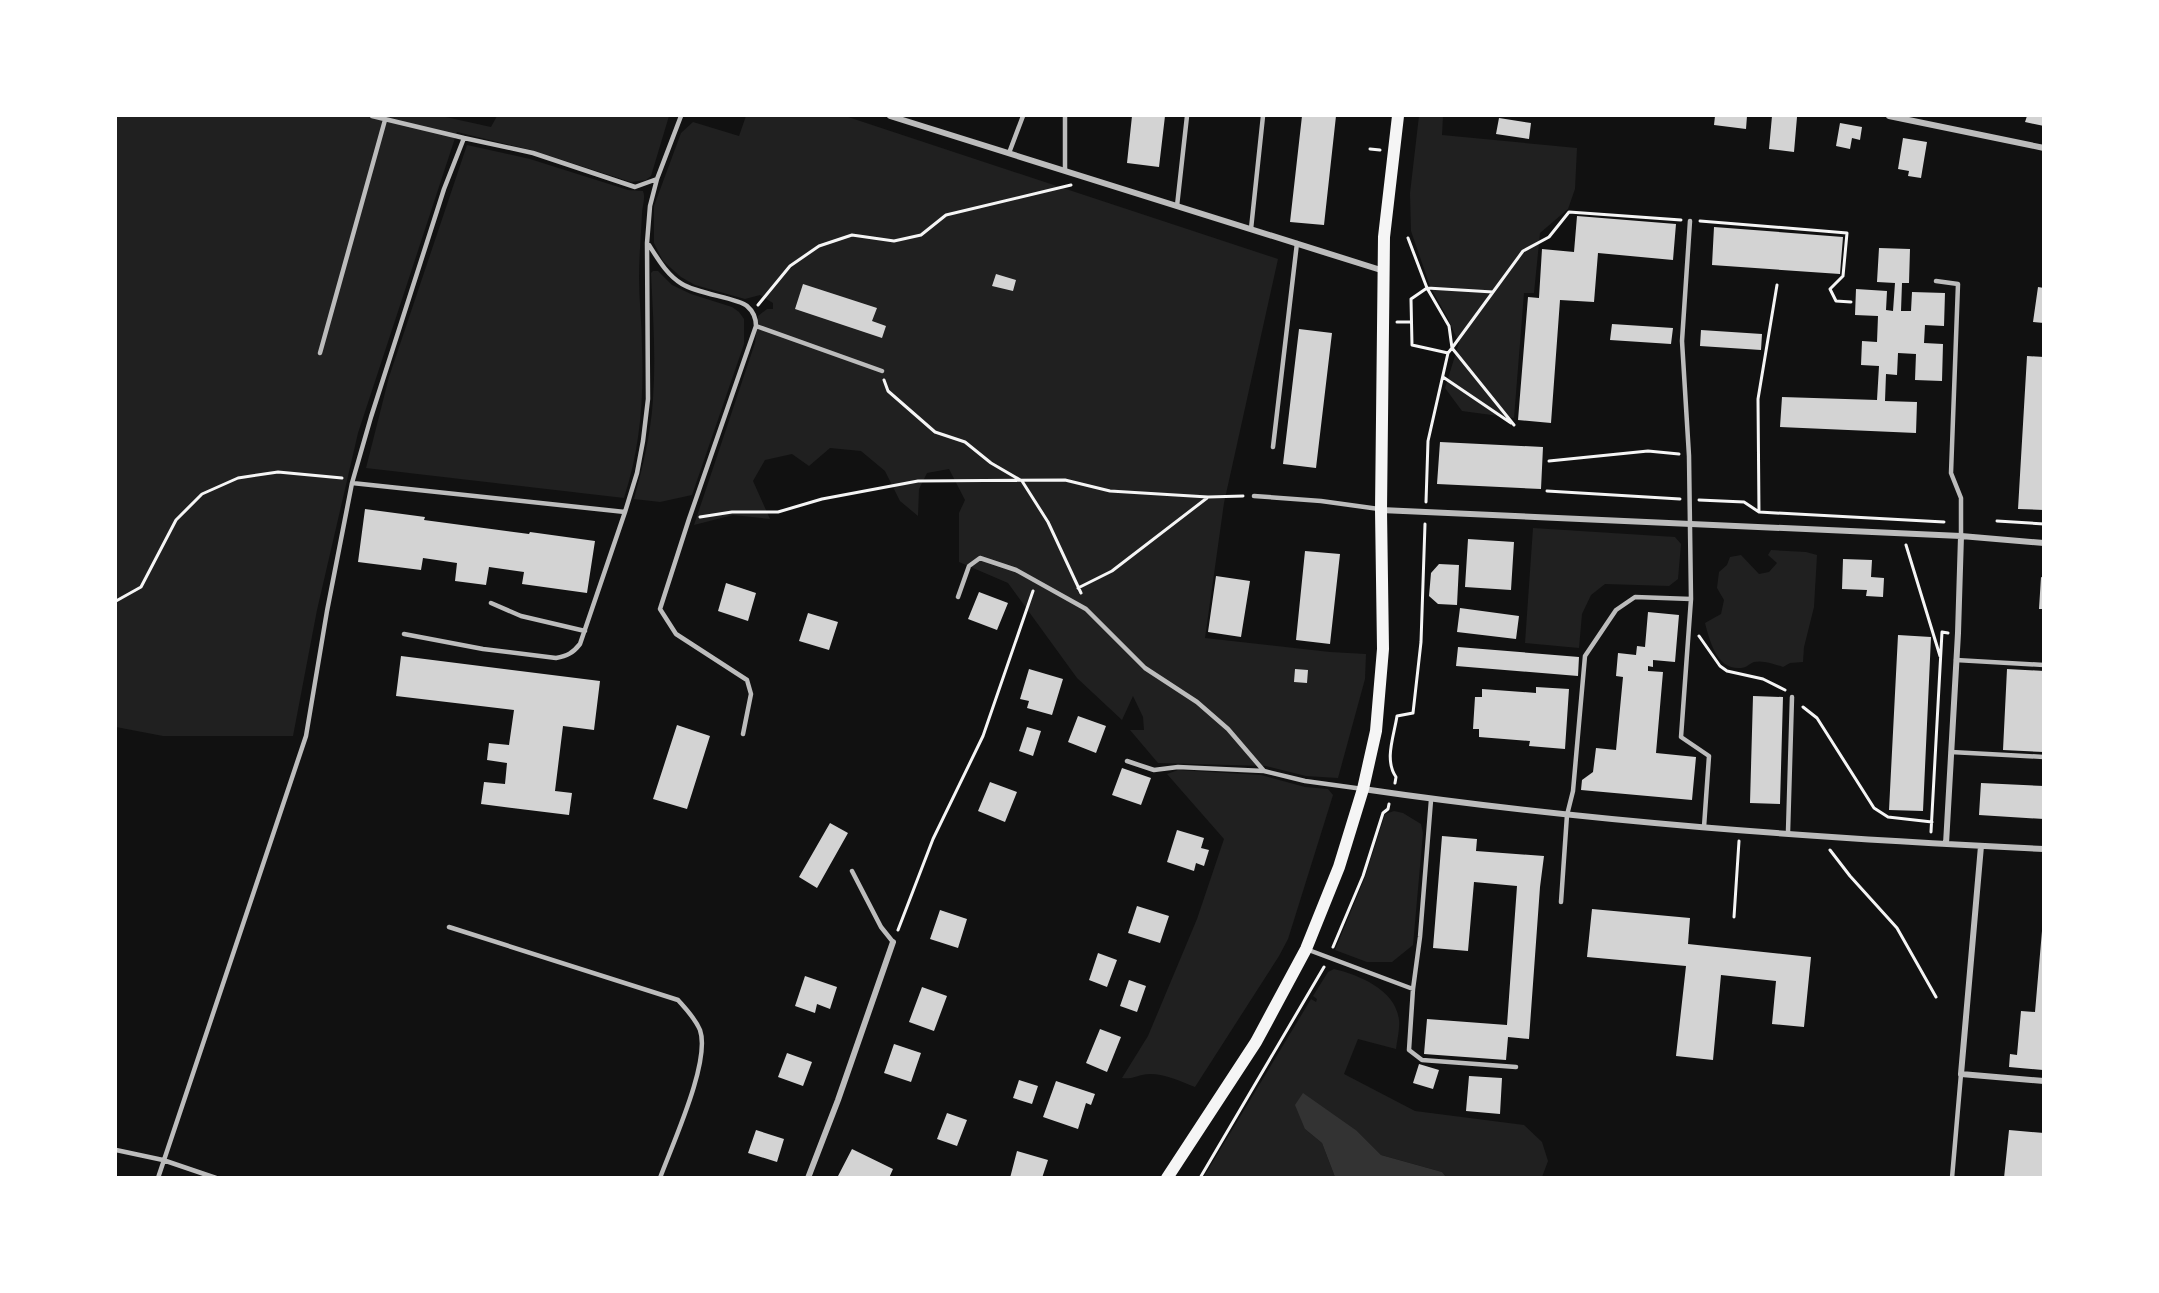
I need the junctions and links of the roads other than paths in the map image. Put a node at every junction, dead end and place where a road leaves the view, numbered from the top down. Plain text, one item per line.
1 (372, 116) edge
2 (681, 116) edge
3 (890, 116) edge
4 (1023, 116) edge
5 (1065, 116) edge
6 (1188, 116) edge
7 (1263, 116) edge
8 (1398, 116) edge
9 (1889, 116) edge
10 (385, 120) junction
11 (464, 138) junction
12 (2043, 148) edge
13 (1009, 153) junction
14 (1065, 170) junction
15 (657, 179) junction
16 (1178, 206) junction
17 (1690, 220) road end
18 (1251, 229) junction
19 (647, 243) junction
20 (1297, 243) junction
21 (1384, 271) junction
22 (1936, 281) dead end
23 (756, 326) junction
24 (320, 353) dead end
25 (882, 371) road end
26 (1273, 447) dead end
27 (352, 483) junction
28 (1254, 496) road end
29 (1381, 510) junction
30 (625, 512) junction
31 (1689, 524) junction
32 (1960, 536) junction
33 (2043, 543) edge
34 (958, 597) dead end
35 (1691, 599) junction
36 (491, 603) dead end
37 (585, 631) junction
38 (404, 634) dead end
39 (1956, 660) junction
40 (2043, 665) edge
41 (1792, 698) road end
42 (743, 734) dead end
43 (1951, 752) junction
44 (2043, 757) edge
45 (1127, 761) dead end
46 (1264, 771) junction
47 (1363, 789) junction
48 (1431, 800) junction
49 (1567, 815) junction
50 (1704, 827) junction
51 (1788, 832) junction
52 (1946, 844) junction
53 (1981, 846) junction
54 (2043, 849) edge
55 (852, 871) dead end
56 (1561, 902) dead end
57 (449, 927) dead end
58 (893, 942) joint
59 (1306, 949) junction
60 (1413, 989) junction
61 (1516, 1067) dead end
62 (1961, 1074) junction
63 (2043, 1080) edge
64 (116, 1150) edge
65 (163, 1160) junction
66 (158, 1178) edge
67 (216, 1178) edge
68 (660, 1178) edge
69 (808, 1178) edge
70 (1167, 1178) edge
71 (1952, 1178) edge

1 - 10 lane
2 - 15 lane
3 - 13 street
4 - 13 lane
5 - 14 lane
6 - 16 lane
7 - 18 lane
8 - 21 main road
9 - 12 street
10 - 11 lane
10 - 24 lane
11 - 15 lane
11 - 27 lane
13 - 14 street
14 - 16 street
15 - 19 lane
16 - 18 street
17 - 31 lane
18 - 20 street
19 - 23 lane
19 - 30 lane
20 - 21 street
20 - 26 lane
21 - 29 main road
22 - 32 lane
23 - 25 lane
23 - 42 lane
27 - 30 lane
27 - 65 lane
28 - 29 lane
29 - 31 street
29 - 47 main road
30 - 37 lane
31 - 32 street
31 - 35 lane
32 - 33 street
32 - 39 street
34 - 46 lane
35 - 49 lane
35 - 50 lane
36 - 37 lane
37 - 38 lane
39 - 40 lane
39 - 43 street
41 - 51 lane
43 - 44 lane
43 - 52 street
45 - 46 lane
46 - 47 lane
47 - 48 street
47 - 59 main road
48 - 49 street
48 - 60 lane
49 - 50 street
49 - 56 lane
50 - 51 street
51 - 52 street
52 - 53 street
53 - 54 street
53 - 62 street
55 - 58 lane
57 - 68 lane
58 - 69 street
59 - 60 lane
59 - 70 main road
60 - 61 lane
62 - 63 street
62 - 71 lane
64 - 65 lane
65 - 66 lane
65 - 67 lane

